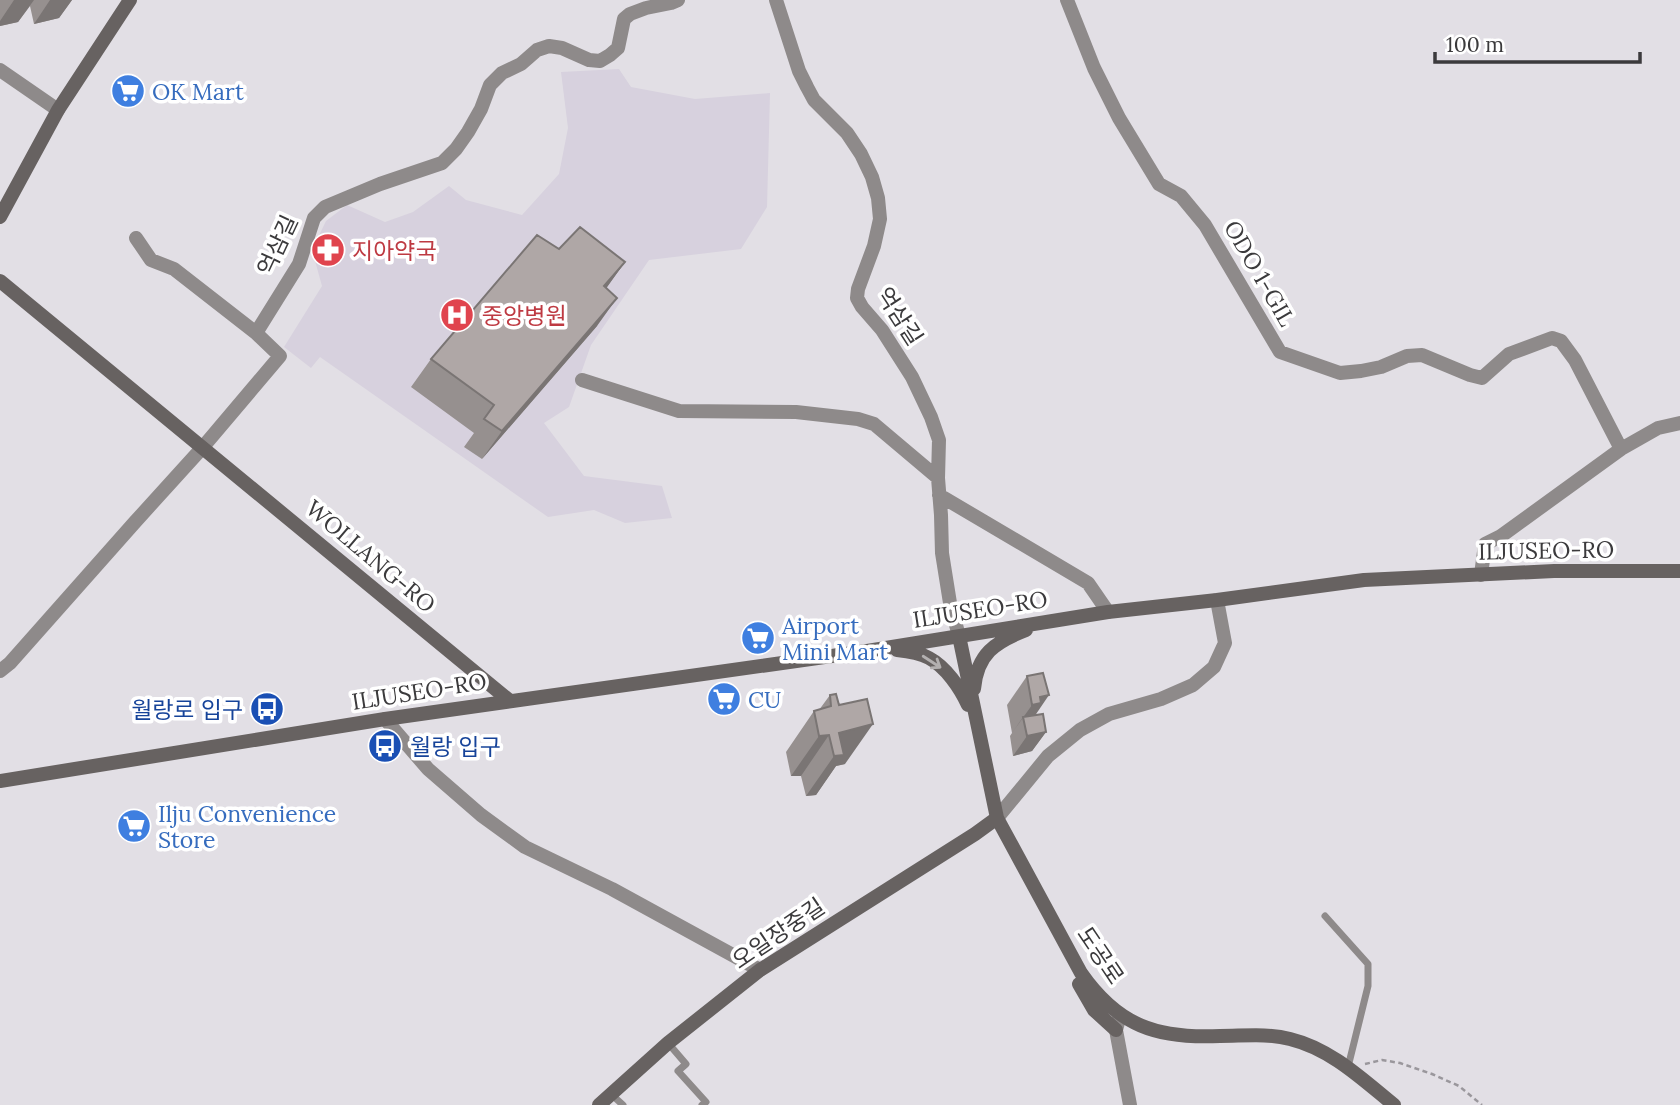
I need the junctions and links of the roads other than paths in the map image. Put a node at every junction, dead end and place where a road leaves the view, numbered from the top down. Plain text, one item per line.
1 (130, 0) edge
2 (678, 0) edge
3 (776, 0) edge
4 (1067, 0) edge
5 (0, 70) edge
6 (58, 110) junction
7 (0, 217) edge
8 (136, 238) dead end
9 (0, 281) edge
10 (256, 333) junction
11 (582, 380) dead end
12 (1680, 423) edge
13 (203, 447) junction
14 (1621, 449) junction
15 (938, 478) junction
16 (939, 495) junction
17 (1680, 571) edge
18 (1481, 575) junction
19 (1217, 600) junction
20 (1108, 612) junction
21 (1054, 620) junction
22 (959, 636) junction
23 (867, 651) junction
24 (0, 671) edge
25 (510, 701) junction
26 (385, 719) junction
27 (978, 725) junction
28 (0, 781) edge
29 (997, 818) junction
30 (1325, 916) dead end
31 (1059, 934) junction
32 (760, 970) junction
33 (1120, 1015) junction
34 (1116, 1030) junction
35 (668, 1043) junction
36 (1348, 1068) junction
37 (611, 1094) junction
38 (599, 1105) edge
39 (623, 1105) edge
40 (702, 1105) edge
41 (1130, 1105) edge
42 (1394, 1105) edge

1 - 6 main road
2 - 10 street, 억삼길
3 - 15 street, 억삼길
4 - 14 street, ODO 1-GIL
5 - 6 street
6 - 7 main road
8 - 10 street
9 - 13 main road, WOLLANG-RO
10 - 13 street
11 - 15 street
12 - 14 street
13 - 24 street
13 - 25 main road, WOLLANG-RO
14 - 18 street
15 - 16 street, 억삼길
16 - 20 street
16 - 22 street, 억삼길
17 - 18 main road, ILJUSEO-RO
18 - 19 main road, ILJUSEO-RO
19 - 20 main road, ILJUSEO-RO
19 - 29 street
20 - 21 main road, ILJUSEO-RO
21 - 22 main road, ILJUSEO-RO
21 - 27 main road
22 - 23 main road, ILJUSEO-RO
22 - 27 main road, 도공로
23 - 25 main road, ILJUSEO-RO
23 -> 27 main road
25 - 26 main road, ILJUSEO-RO
26 - 28 main road, ILJUSEO-RO
26 - 32 street
27 - 29 main road, 도공로
29 - 31 main road, 도공로
29 - 32 main road, 오일장중길
30 - 36 lane
31 - 33 main road, 도공로
31 - 34 main road
32 - 35 main road, 오일장중길
33 - 34 street
33 - 36 main road, 도공로
34 - 41 street
35 - 37 main road, 오일장중길
35 - 40 lane
36 - 42 main road, 도공로
37 - 38 main road, 오일장중길
37 - 39 lane

